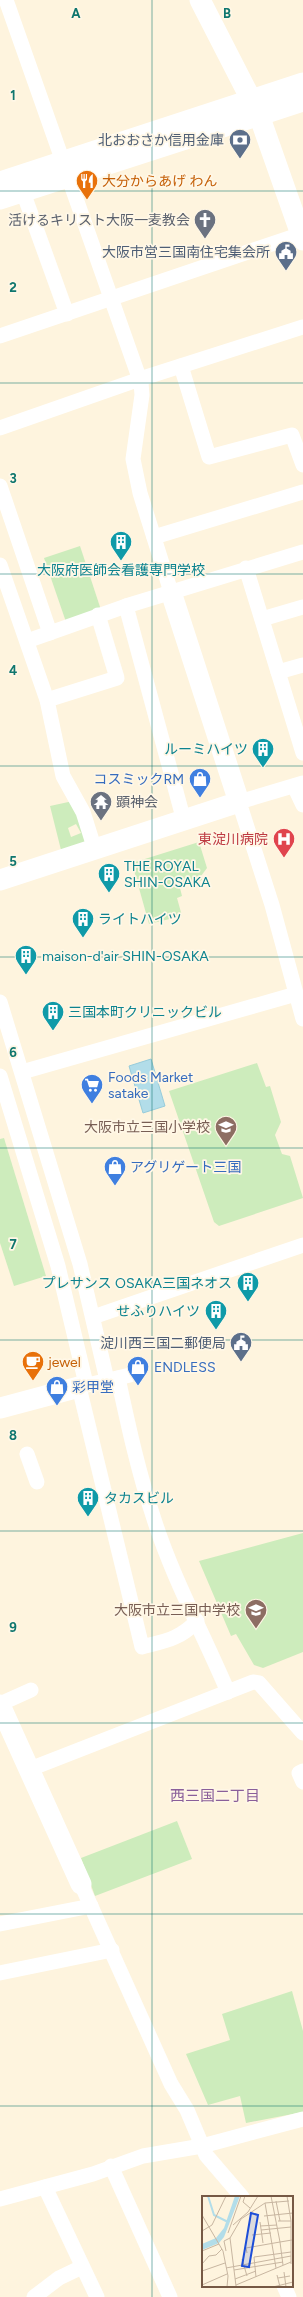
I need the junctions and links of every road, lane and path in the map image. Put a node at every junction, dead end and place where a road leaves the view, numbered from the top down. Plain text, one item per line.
1 (6, 0) edge
2 (200, 0) edge
3 (303, 83) edge
4 (303, 101) edge
5 (256, 108) junction
6 (65, 170) junction
7 (0, 182) edge
8 (23, 192) junction
9 (0, 199) edge
10 (302, 237) edge
11 (111, 300) junction
12 (67, 314) junction
13 (303, 327) edge
14 (0, 336) edge
15 (181, 366) junction
16 (140, 379) junction
17 (0, 428) edge
18 (303, 466) edge
19 (0, 486) edge
20 (303, 492) edge
21 (154, 537) junction
22 (303, 552) edge
23 (0, 566) edge
24 (246, 568) junction
25 (171, 592) junction
26 (5, 595) edge
27 (126, 606) junction
28 (303, 607) edge
29 (98, 615) junction
30 (262, 619) junction
31 (50, 633) junction
32 (27, 641) junction
33 (303, 665) edge
34 (278, 672) junction
35 (47, 700) junction
36 (298, 720) edge
37 (303, 753) edge
38 (298, 784) edge
39 (239, 802) junction
40 (303, 805) edge
41 (184, 821) junction
42 (95, 850) junction
43 (0, 880) edge
44 (0, 1002) edge
45 (300, 1007) edge
46 (21, 1071) junction
47 (0, 1076) edge
48 (63, 1210) junction
49 (42, 1216) junction
50 (303, 1245) edge
51 (93, 1316) junction
52 (72, 1320) junction
53 (119, 1377) junction
54 (83, 1386) junction
55 (0, 1408) edge
56 (27, 1454) dead end
57 (36, 1482) dead end
58 (197, 1621) junction
59 (31, 1690) dead end
60 (228, 1692) junction
61 (0, 1704) edge
62 (303, 1733) edge
63 (30, 1769) junction
64 (303, 1771) edge
65 (303, 1782) edge
66 (81, 1884) joint
67 (92, 1906) junction
68 (0, 1924) edge
69 (112, 1950) junction
70 (0, 1973) edge
71 (303, 2119) edge
72 (202, 2146) junction
73 (111, 2166) junction
74 (45, 2187) junction
75 (241, 2196) edge
76 (0, 2199) edge
77 (82, 2267) junction
78 (284, 2287) edge
79 (34, 2297) edge
80 (96, 2297) edge
81 (170, 2297) edge
82 (289, 2297) edge

1 - 6 street
2 - 5 street
3 - 5 street
4 - 5 street
5 - 6 street
5 - 10 street
6 - 7 street
6 - 8 street
6 - 11 street
8 - 9 street
8 - 12 street
10 - 11 street
11 - 12 street
11 - 16 street
12 - 14 street
13 - 15 street
15 - 16 street
15 - 18 street
16 - 17 street
16 - 21 street
19 - 31 street
20 - 21 street
21 - 25 street
22 - 24 street
23 - 26 street
24 - 25 street
24 - 30 street
25 - 27 street
25 - 39 street
26 - 32 street
27 - 29 street
27 - 41 street
28 - 30 street
29 - 31 street
29 - 35 street
30 - 34 street
31 - 32 street
32 - 35 street
33 - 34 street
34 - 36 street
35 - 42 street
36 - 37 street
38 - 39 street
38 - 40 street
39 - 41 street
39 - 45 street
41 - 42 street
42 - 43 street
44 - 46 street
45 - 46 street
46 - 47 street
46 - 48 street
47 - 49 street
48 - 49 street
48 - 51 street
49 - 52 street
50 - 51 street
51 - 52 street
51 - 53 street
52 - 54 street
53 - 54 street
53 - 58 street
54 - 55 street
54 - 58 street
56 - 57 street
58 - 60 street
59 - 61 street
60 - 62 street
60 - 63 street
61 - 63 street
63 - 66 street
64 - 65 street
66 - 67 street
67 - 68 street
67 - 69 street
69 - 70 street
69 - 72 street
71 - 72 street
72 - 73 street
72 - 75 street
73 - 74 street
73 - 81 street
74 - 76 street
74 - 77 street
77 - 79 street
77 - 80 street
78 - 82 street

